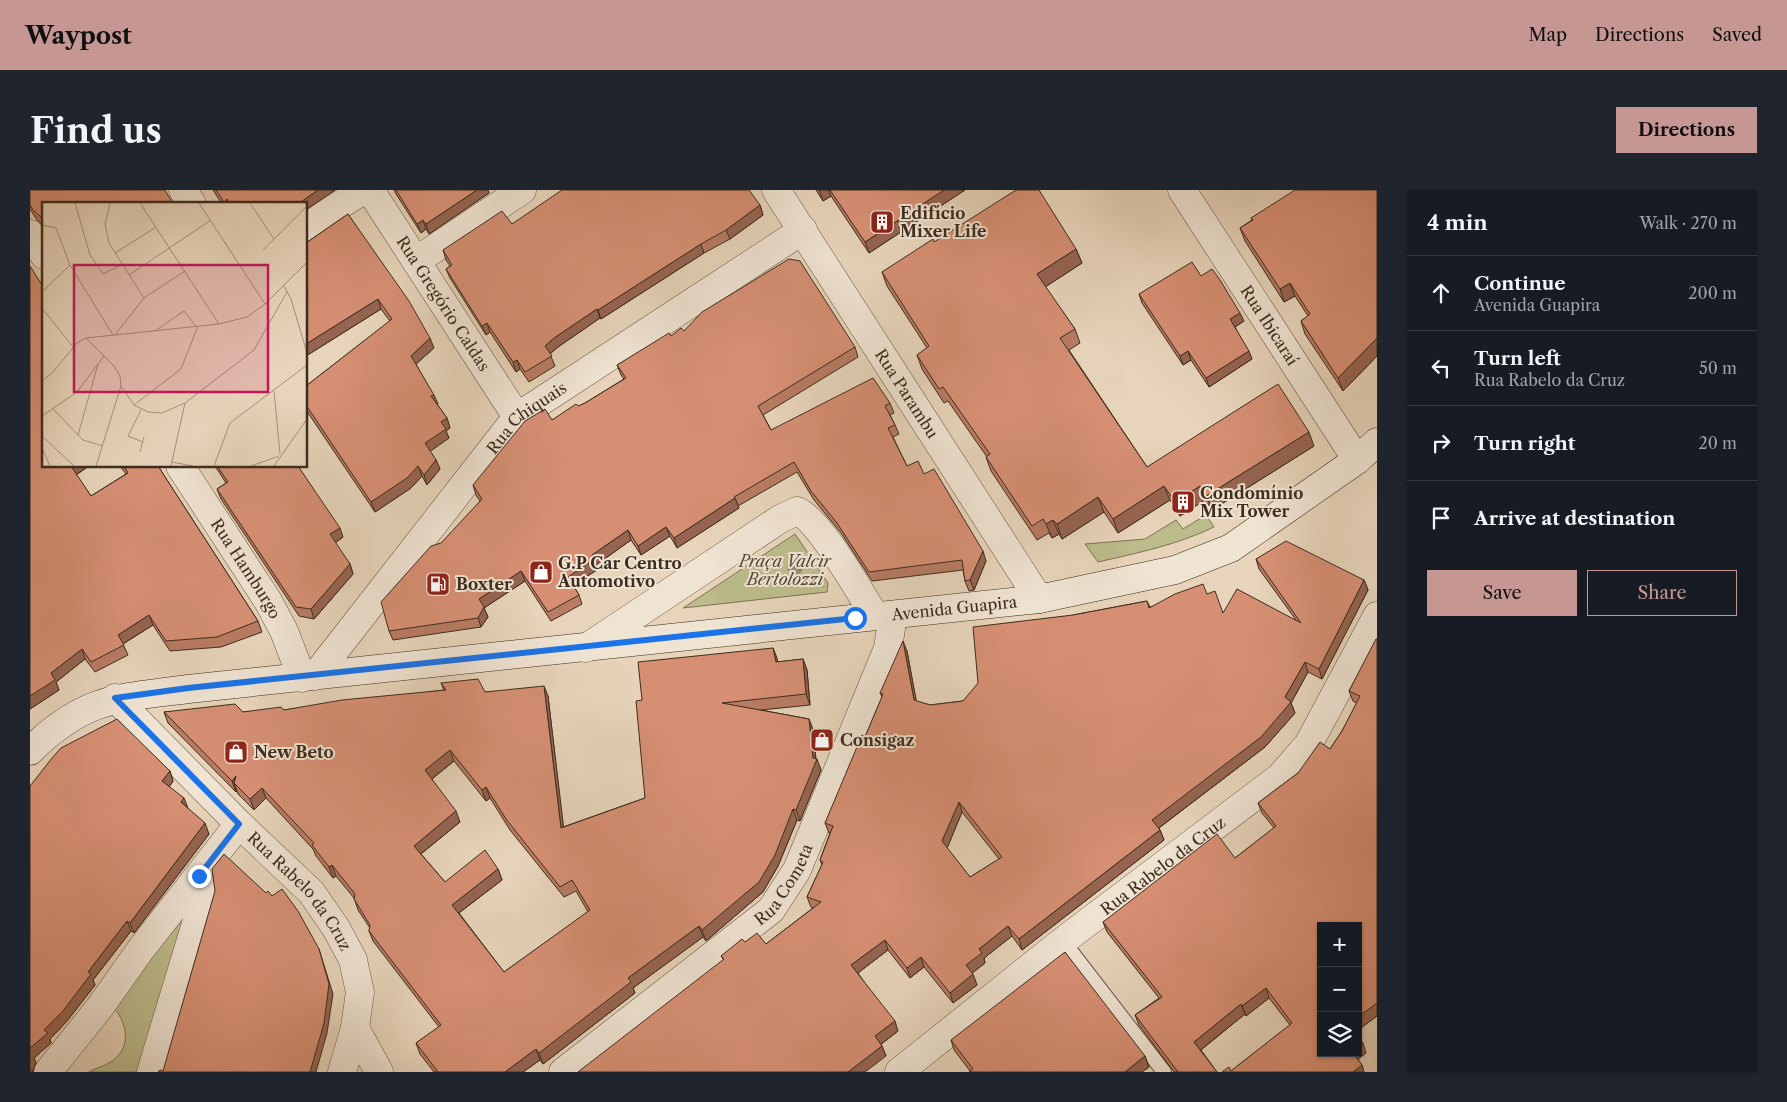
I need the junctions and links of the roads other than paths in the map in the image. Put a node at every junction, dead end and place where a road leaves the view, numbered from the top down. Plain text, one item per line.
1 (183, 190) edge
2 (362, 190) edge
3 (370, 190) edge
4 (522, 190) edge
5 (776, 190) edge
6 (1182, 190) edge
7 (191, 202) edge
8 (308, 226) edge
9 (803, 230) junction
10 (30, 234) edge
11 (42, 252) edge
12 (416, 261) junction
13 (517, 417) junction
14 (1377, 442) edge
15 (1356, 460) junction
16 (181, 468) edge
17 (1039, 598) junction
18 (884, 616) junction
19 (1377, 616) edge
20 (586, 648) junction
21 (309, 677) junction
22 (115, 698) junction
23 (30, 751) edge
24 (239, 824) junction
25 (199, 876) junction
26 (1063, 941) junction
27 (355, 1028) junction
28 (48, 1072) edge
29 (151, 1072) edge
30 (342, 1072) edge
31 (379, 1072) edge
32 (563, 1072) edge
33 (898, 1072) edge
34 (1164, 1072) edge

1 - 7 street
2 - 8 street
3 - 12 street, Rua Gregório Caldas
4 - 12 street
5 - 9 street, Rua Parambu
6 - 15 street, Rua Ibicaraí
9 - 13 street, Rua Chiquais
9 - 17 street, Rua Parambu
10 - 11 street
12 - 13 street, Rua Gregório Caldas
13 - 21 street, Rua Chiquais
14 - 15 street, Avenida Guapira
15 - 17 street, Avenida Guapira
16 - 21 street, Rua Hamburgo
17 - 18 street, Avenida Guapira
18 - 20 street, Avenida Guapira
18 - 20 street
18 - 32 street, Rua Cometa
19 - 26 street, Rua Rabelo da Cruz
20 - 21 street, Avenida Guapira
21 - 22 street, Avenida Guapira
22 - 23 street, Avenida Guapira
22 - 24 street, Rua Rabelo da Cruz
24 - 25 street
24 - 27 street, Rua Rabelo da Cruz
25 - 28 street
25 - 29 street
26 - 33 street, Rua Rabelo da Cruz
26 - 34 lane
27 - 30 street, Rua Rabelo da Cruz
27 - 31 street

